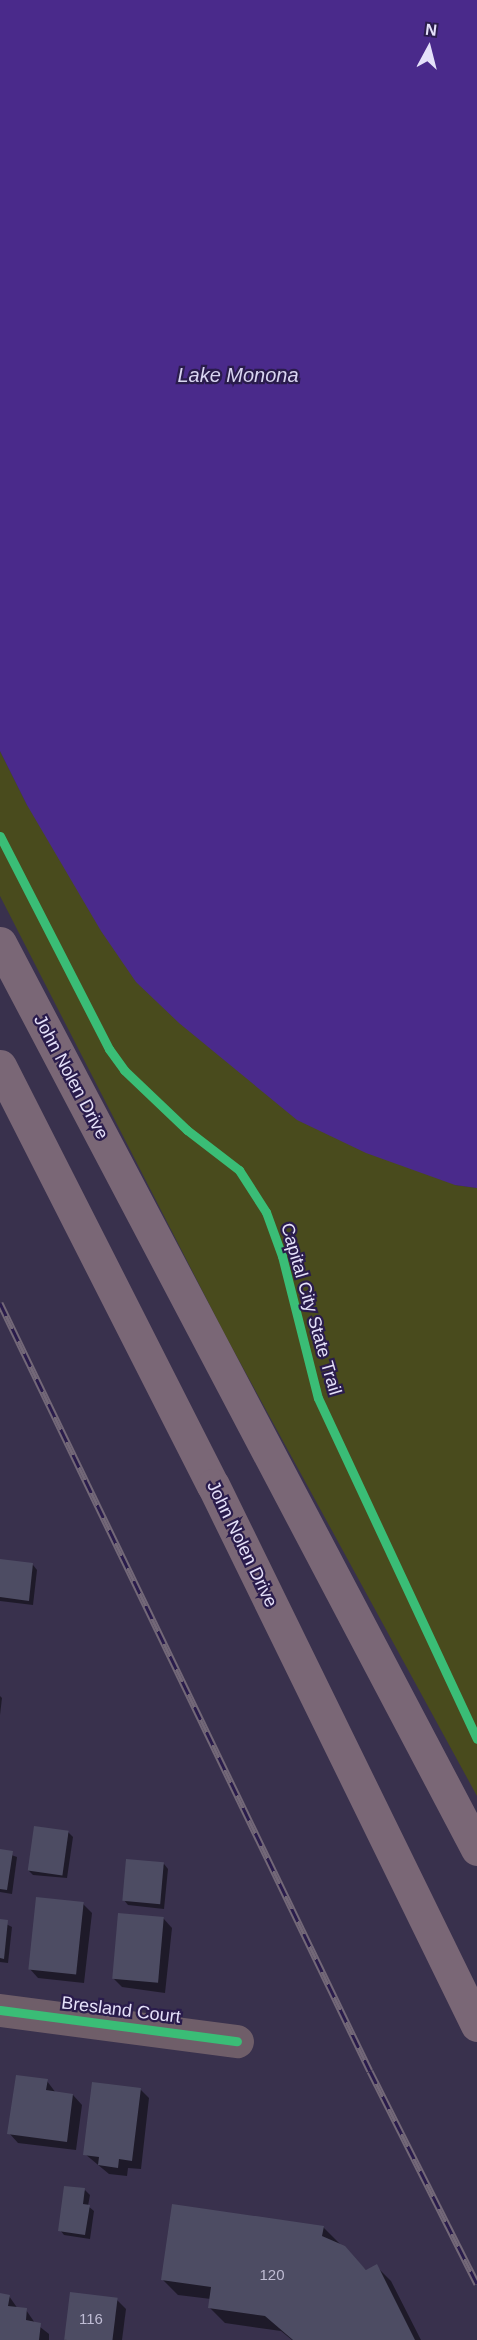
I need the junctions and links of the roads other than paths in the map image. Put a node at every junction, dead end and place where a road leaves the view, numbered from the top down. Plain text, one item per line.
1 (0, 943) edge
2 (0, 1066) edge
3 (477, 1849) edge
4 (0, 2010) edge
5 (477, 2025) edge
6 (237, 2041) dead end

1 - 3 main road, John Nolen Drive
2 - 5 main road, John Nolen Drive
4 - 6 street, Bresland Court

